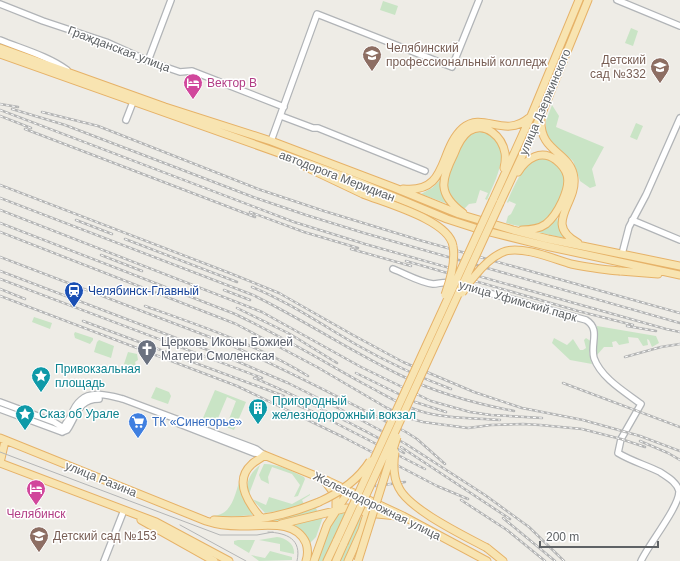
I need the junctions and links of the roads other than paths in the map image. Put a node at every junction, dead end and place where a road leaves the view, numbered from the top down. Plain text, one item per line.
1 (171, 0) edge
2 (479, 0) edge
3 (579, 0) edge
4 (588, 0) edge
5 (617, 0) edge
6 (0, 4) edge
7 (680, 26) edge
8 (0, 40) edge
9 (0, 48) edge
10 (0, 54) edge
11 (148, 61) junction
12 (71, 73) junction
13 (133, 102) junction
14 (284, 107) junction
15 (542, 113) junction
16 (281, 116) junction
17 (531, 116) junction
18 (680, 118) edge
19 (126, 120) dead end
20 (271, 141) junction
21 (272, 151) junction
22 (425, 171) dead end
23 (396, 188) junction
24 (493, 200) junction
25 (500, 203) junction
26 (472, 218) junction
27 (632, 220) junction
28 (513, 230) junction
29 (680, 240) edge
30 (583, 246) junction
31 (622, 254) junction
32 (680, 266) edge
33 (393, 270) dead end
34 (680, 276) edge
35 (448, 315) junction
36 (439, 317) junction
37 (418, 380) junction
38 (0, 402) edge
39 (397, 409) junction
40 (0, 410) edge
41 (64, 430) junction
42 (398, 432) junction
43 (3, 440) edge
44 (0, 448) edge
45 (264, 454) junction
46 (0, 463) edge
47 (322, 478) junction
48 (349, 491) junction
49 (371, 501) junction
50 (336, 510) junction
51 (126, 511) junction
52 (367, 514) junction
53 (403, 516) junction
54 (261, 518) junction
55 (202, 519) junction
56 (276, 525) junction
57 (340, 542) junction
58 (104, 561) edge
59 (214, 561) edge
60 (229, 561) edge
61 (306, 561) edge
62 (314, 561) edge
63 (328, 561) edge
64 (336, 561) edge
65 (348, 561) edge
66 (358, 561) edge
67 (487, 561) edge
68 (503, 561) edge
69 (641, 561) edge

1 - 11 street
2 - 14 street
3 - 17 main road, улица Дзержинского
4 - 15 main road, улица Дзержинского
5 - 7 street
6 - 11 street, Гражданская улица
8 - 12 street
9 - 12 main road, автодорога Меридиан
10 - 13 main road, автодорога Меридиан
11 - 14 street, Гражданская улица
12 - 20 main road, автодорога Меридиан
13 - 19 street
13 - 21 main road, автодорога Меридиан
14 - 16 street
15 - 25 main road, улица Дзержинского
15 - 30 main road
16 - 20 street
16 - 22 street
17 - 23 main road
17 - 24 main road, улица Дзержинского
18 - 27 street
20 - 23 main road, автодорога Меридиан
21 - 34 main road, автодорога Меридиан
21 - 36 main road, bridge
23 - 26 main road, автодорога Меридиан
24 - 26 main road
24 - 36 main road, bridge
25 - 28 main road
25 - 35 main road, bridge
26 - 28 main road, автодорога Меридиан
27 - 29 street
27 - 31 street
28 - 30 main road, автодорога Меридиан
30 - 31 main road, автодорога Меридиан
31 - 32 main road, автодорога Меридиан
33 - 69 street, улица Уфимский парк
34 - 35 main road, bridge
35 - 37 main road, bridge
36 - 39 main road, bridge
37 - 42 main road, bridge
37 - 57 main road, bridge
38 - 41 street
39 - 54 main road, bridge
39 - 57 main road, bridge
40 - 41 street
41 - 45 street, Железнодорожная улица
42 - 66 main road, bridge
42 - 68 main road, bridge
43 - 44 main road
43 - 46 main road
43 - 55 main road, улица Разина
45 - 47 main road, Железнодорожная улица
45 - 54 main road
46 - 51 main road, улица Разина
47 - 48 main road, Железнодорожная улица
47 - 50 main road
48 - 49 main road, Железнодорожная улица
48 - 50 main road
49 - 52 main road
49 - 53 main road, Железнодорожная улица
50 - 52 main road
50 - 56 main road
50 - 62 main road
51 - 58 street
51 - 59 main road
51 - 60 main road, улица Разина
52 - 53 main road
52 - 65 main road
53 - 67 main road, Железнодорожная улица
54 - 55 main road
55 - 56 main road
56 - 61 main road
57 - 63 main road
57 - 64 main road

